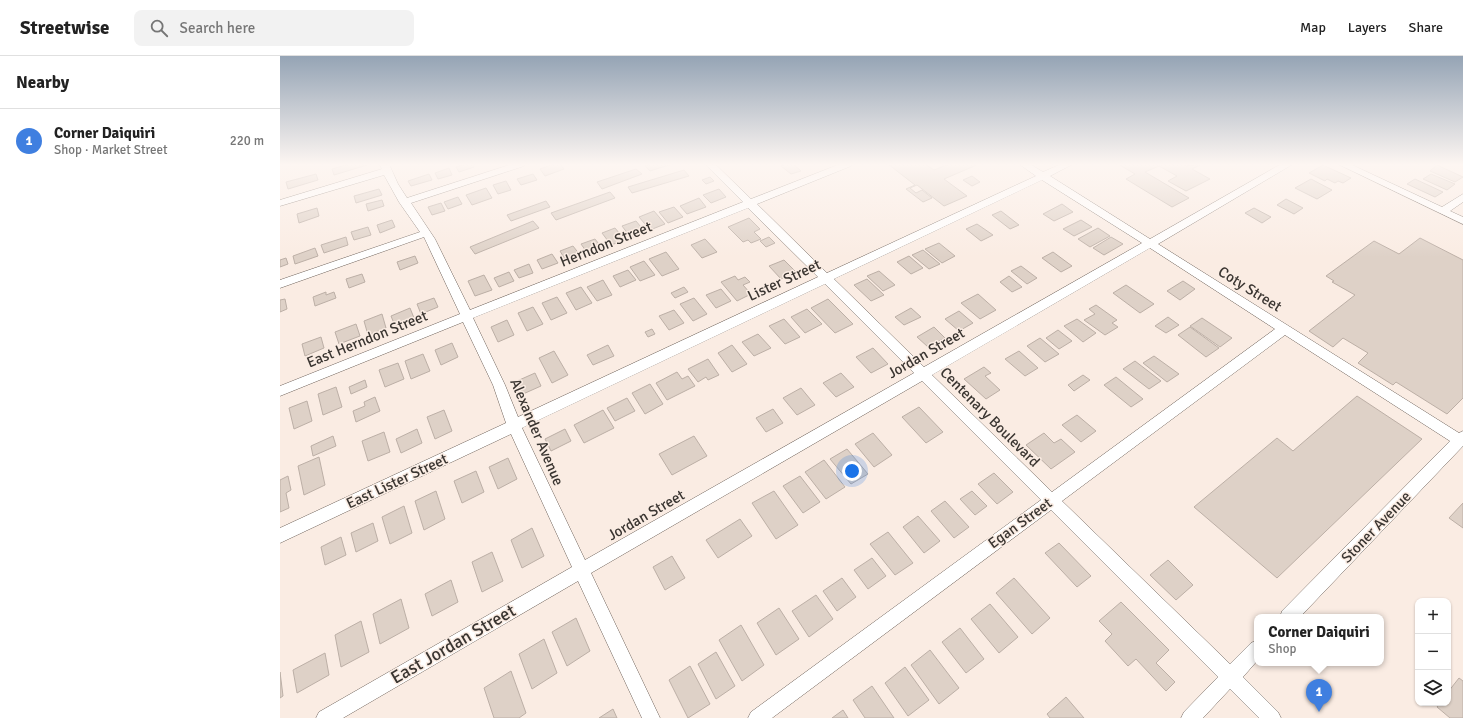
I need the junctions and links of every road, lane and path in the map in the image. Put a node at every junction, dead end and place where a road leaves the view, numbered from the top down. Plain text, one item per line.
1 (304, 195) edge
2 (400, 195) edge
3 (426, 195) edge
4 (742, 195) edge
5 (770, 195) edge
6 (1003, 195) edge
7 (1072, 195) edge
8 (1234, 195) edge
9 (1409, 195) edge
10 (1463, 197) edge
11 (404, 202) junction
12 (280, 203) edge
13 (750, 203) junction
14 (1443, 211) junction
15 (1463, 221) edge
16 (426, 233) junction
17 (1149, 244) junction
18 (826, 278) junction
19 (280, 284) edge
20 (466, 317) junction
21 (1284, 329) junction
22 (922, 374) junction
23 (280, 391) edge
24 (514, 426) junction
25 (1461, 439) edge
26 (1050, 500) junction
27 (280, 536) edge
28 (581, 570) junction
29 (1291, 614) edge
30 (1254, 652) edge
31 (1230, 677) junction
32 (325, 718) edge
33 (651, 718) edge
34 (757, 718) edge
35 (1190, 718) edge
36 (1272, 718) edge

1 - 12 street
2 - 11 street, Alexander Avenue
3 - 11 street
4 - 13 street, Centenary Boulevard
5 - 13 street, Herndon Street
6 - 18 street, Lister Street
7 - 17 street, Coty Street
8 - 17 street, Jordan Street
9 - 14 street
10 - 14 street
11 - 16 street, Alexander Avenue
13 - 18 street, Centenary Boulevard
13 - 20 street, Herndon Street
14 - 15 street
16 - 19 street
16 - 20 street, Alexander Avenue
17 - 21 street, Coty Street
17 - 22 street, Jordan Street
18 - 22 street, Centenary Boulevard
18 - 24 street, Lister Street
20 - 23 street, East Herndon Street
20 - 24 street, Alexander Avenue
21 - 25 street, Coty Street
21 - 26 street, Egan Street
22 - 26 street, Centenary Boulevard
22 - 28 street, Jordan Street
24 - 27 street, East Lister Street
24 - 28 street, Alexander Avenue
25 - 29 street, Stoner Avenue
26 - 31 street, Centenary Boulevard
26 - 34 street, Egan Street
28 - 32 street, East Jordan Street
28 - 33 street, Alexander Avenue
30 - 31 street
31 - 35 street
31 - 36 street, Centenary Boulevard

